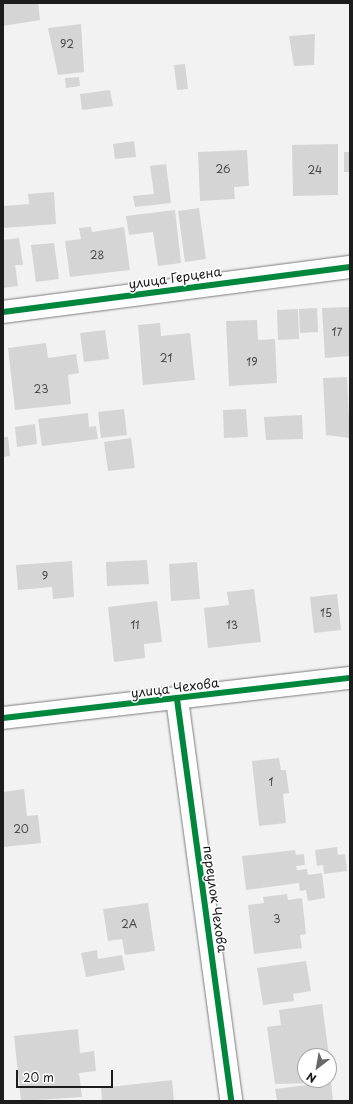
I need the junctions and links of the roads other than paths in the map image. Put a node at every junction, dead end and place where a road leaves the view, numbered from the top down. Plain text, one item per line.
1 (350, 267) edge
2 (3, 312) edge
3 (350, 678) edge
4 (177, 699) junction
5 (3, 718) edge
6 (231, 1101) edge

1 - 2 street, улица Герцена
3 - 4 street, улица Чехова
4 - 5 street, улица Чехова
4 - 6 street, переулок Чехова

